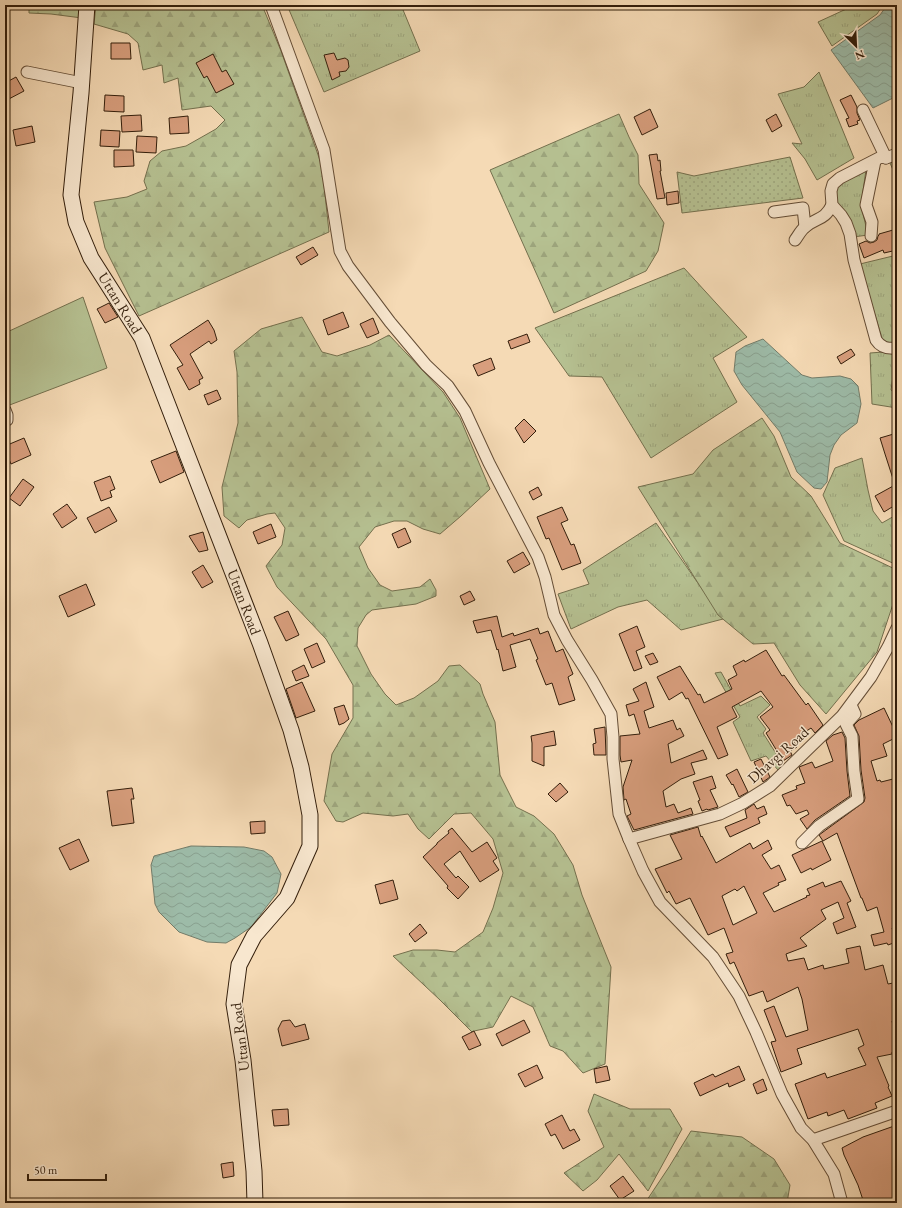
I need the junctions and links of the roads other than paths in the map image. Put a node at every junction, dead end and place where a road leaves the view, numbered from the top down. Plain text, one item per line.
1 (87, 5) edge
2 (271, 5) edge
3 (27, 72) dead end
4 (82, 83) junction
5 (863, 110) dead end
6 (892, 156) edge
7 (875, 160) junction
8 (832, 205) junction
9 (774, 212) dead end
10 (805, 227) junction
11 (871, 236) dead end
12 (795, 240) dead end
13 (897, 348) edge
14 (5, 410) edge
15 (5, 421) edge
16 (897, 628) edge
17 (850, 705) junction
18 (629, 839) junction
19 (802, 843) dead end
20 (897, 1111) edge
21 (813, 1140) junction
22 (255, 1203) edge
23 (842, 1203) edge

1 - 4 main road, Uttan Road
2 - 18 street
3 - 4 street
4 - 22 main road, Uttan Road
5 - 6 street
6 - 7 street
7 - 8 street
7 - 11 street
8 - 10 street
8 - 13 street
9 - 10 street
10 - 12 street
14 - 15 street
16 - 17 street, Dhavgi Road
17 - 18 street, Dhavgi Road
17 - 19 street
18 - 21 street
20 - 21 street
21 - 23 street

